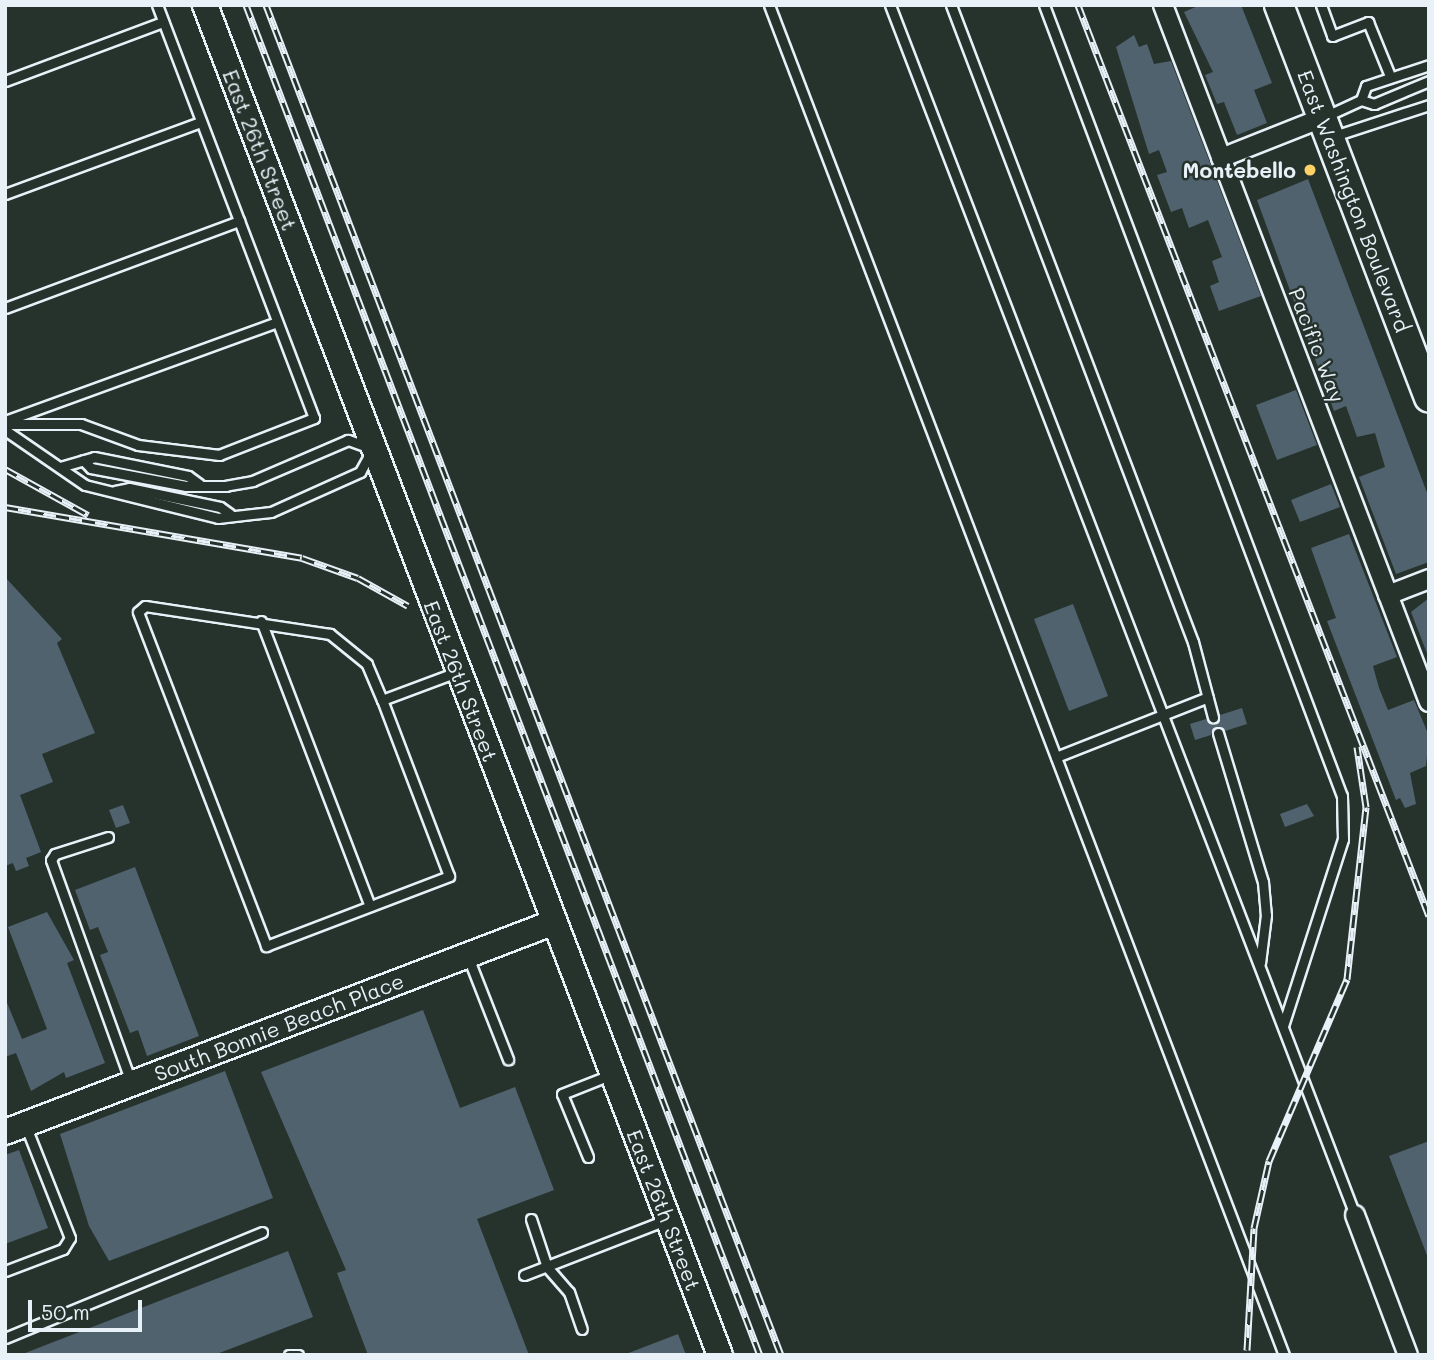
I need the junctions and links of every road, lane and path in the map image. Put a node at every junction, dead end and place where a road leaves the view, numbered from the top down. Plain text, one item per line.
1 (157, 5) edge
2 (205, 5) edge
3 (769, 5) edge
4 (890, 5) edge
5 (951, 5) edge
6 (1044, 5) edge
7 (1163, 5) edge
8 (1279, 5) edge
9 (1321, 5) edge
10 (163, 22) junction
11 (1429, 65) edge
12 (1390, 76) junction
13 (5, 81) edge
14 (1429, 81) edge
15 (1361, 100) junction
16 (1429, 105) edge
17 (201, 122) junction
18 (1326, 128) junction
19 (1221, 158) junction
20 (5, 194) edge
21 (239, 221) junction
22 (5, 308) edge
23 (277, 322) junction
24 (1429, 397) edge
25 (5, 422) edge
26 (5, 430) edge
27 (373, 450) junction
28 (60, 467) junction
29 (1429, 579) edge
30 (1388, 595) junction
31 (261, 621) junction
32 (457, 672) junction
33 (1208, 698) junction
34 (382, 701) junction
35 (1429, 702) edge
36 (1163, 716) junction
37 (1213, 717) dead end
38 (1218, 733) dead end
39 (1056, 757) junction
40 (108, 837) dead end
41 (370, 906) junction
42 (552, 923) junction
43 (467, 955) junction
44 (1259, 965) junction
45 (1283, 1026) junction
46 (508, 1059) dead end
47 (611, 1074) junction
48 (132, 1083) junction
49 (15, 1128) edge
50 (588, 1157) dead end
51 (1354, 1215) joint
52 (531, 1219) dead end
53 (668, 1220) junction
54 (262, 1232) dead end
55 (547, 1266) junction
56 (5, 1271) edge
57 (524, 1275) dead end
58 (582, 1329) dead end
59 (5, 1338) edge
60 (289, 1355) edge
61 (298, 1355) edge
62 (720, 1355) edge
63 (1284, 1355) edge
64 (1408, 1355) edge

1 - 10 lane
2 - 27 street, East 26th Street
3 - 39 lane
4 - 36 lane
5 - 33 lane
6 - 45 lane
7 - 19 street, Pacific Way
8 - 18 main road, East Washington Boulevard
9 - 12 lane
10 - 13 lane
10 - 17 lane
11 - 12 lane
12 - 15 lane
14 - 15 lane
15 - 18 lane
16 - 18 lane
17 - 20 lane
17 - 21 lane
18 - 19 street
18 - 24 main road, East Washington Boulevard
19 - 30 street, Pacific Way
21 - 22 lane
21 - 23 lane
23 - 25 lane
23 - 25 lane
26 - 28 lane
27 - 28 lane
27 - 28 lane
27 - 32 street, East 26th Street
29 - 30 street
30 - 35 street, Pacific Way
31 - 34 lane
31 - 41 lane
31 - 41 lane
32 - 34 lane
32 - 42 street, East 26th Street
33 - 36 lane
33 - 37 lane
34 - 41 lane
36 - 39 lane
36 - 44 lane
38 - 44 lane
39 - 63 lane
40 - 48 lane
42 - 43 street, South Bonnie Beach Place
42 - 47 street, East 26th Street
43 - 46 lane
43 - 48 street, South Bonnie Beach Place
44 - 45 lane
45 - 51 lane
47 - 50 lane
47 - 53 street, East 26th Street
48 - 49 street, South Bonnie Beach Place
49 - 56 lane
51 - 64 street
52 - 55 lane
53 - 55 lane
53 - 62 street, East 26th Street
54 - 59 lane
55 - 57 lane
55 - 58 lane
60 - 61 lane

